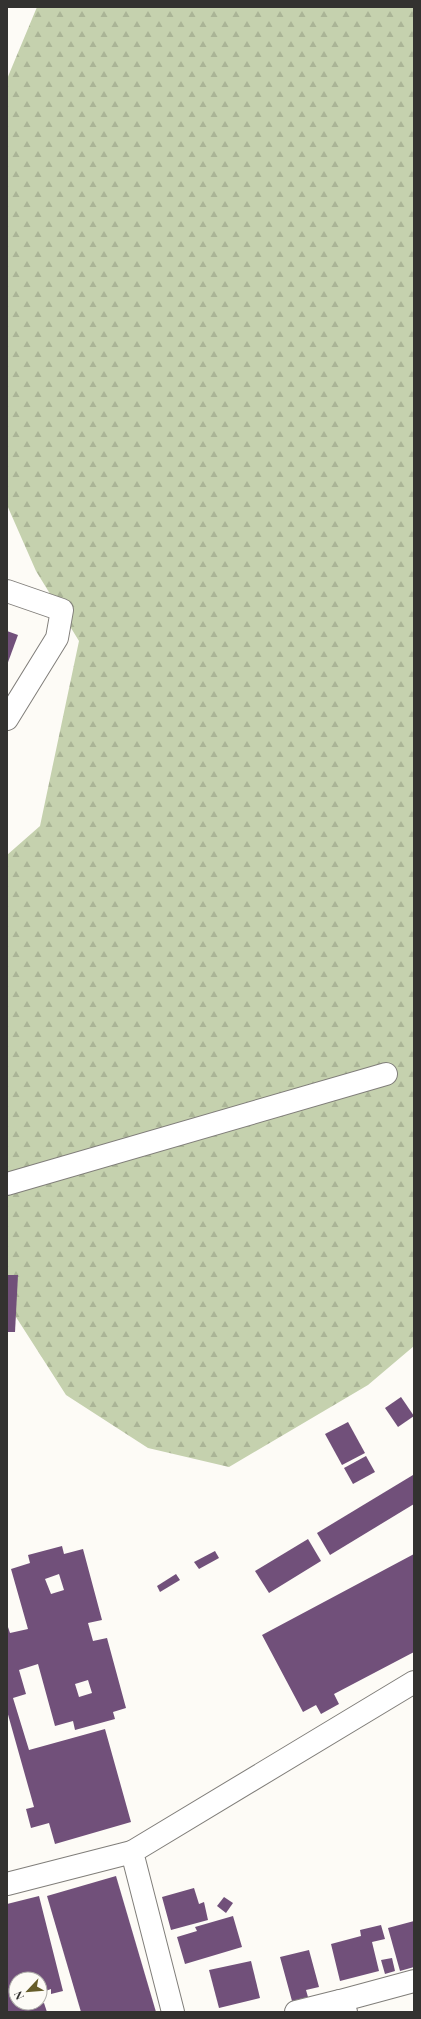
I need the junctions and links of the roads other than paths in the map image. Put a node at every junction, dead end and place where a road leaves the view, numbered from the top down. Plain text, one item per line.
1 (7, 591) edge
2 (7, 719) edge
3 (386, 1074) dead end
4 (7, 1184) edge
5 (414, 1682) edge
6 (132, 1852) junction
7 (7, 1884) edge
8 (414, 1981) edge
9 (343, 2006) edge
10 (173, 2012) edge
11 (296, 2012) edge

1 - 2 street
3 - 4 street
5 - 6 street
6 - 7 street
6 - 10 street
8 - 9 street
9 - 11 street

